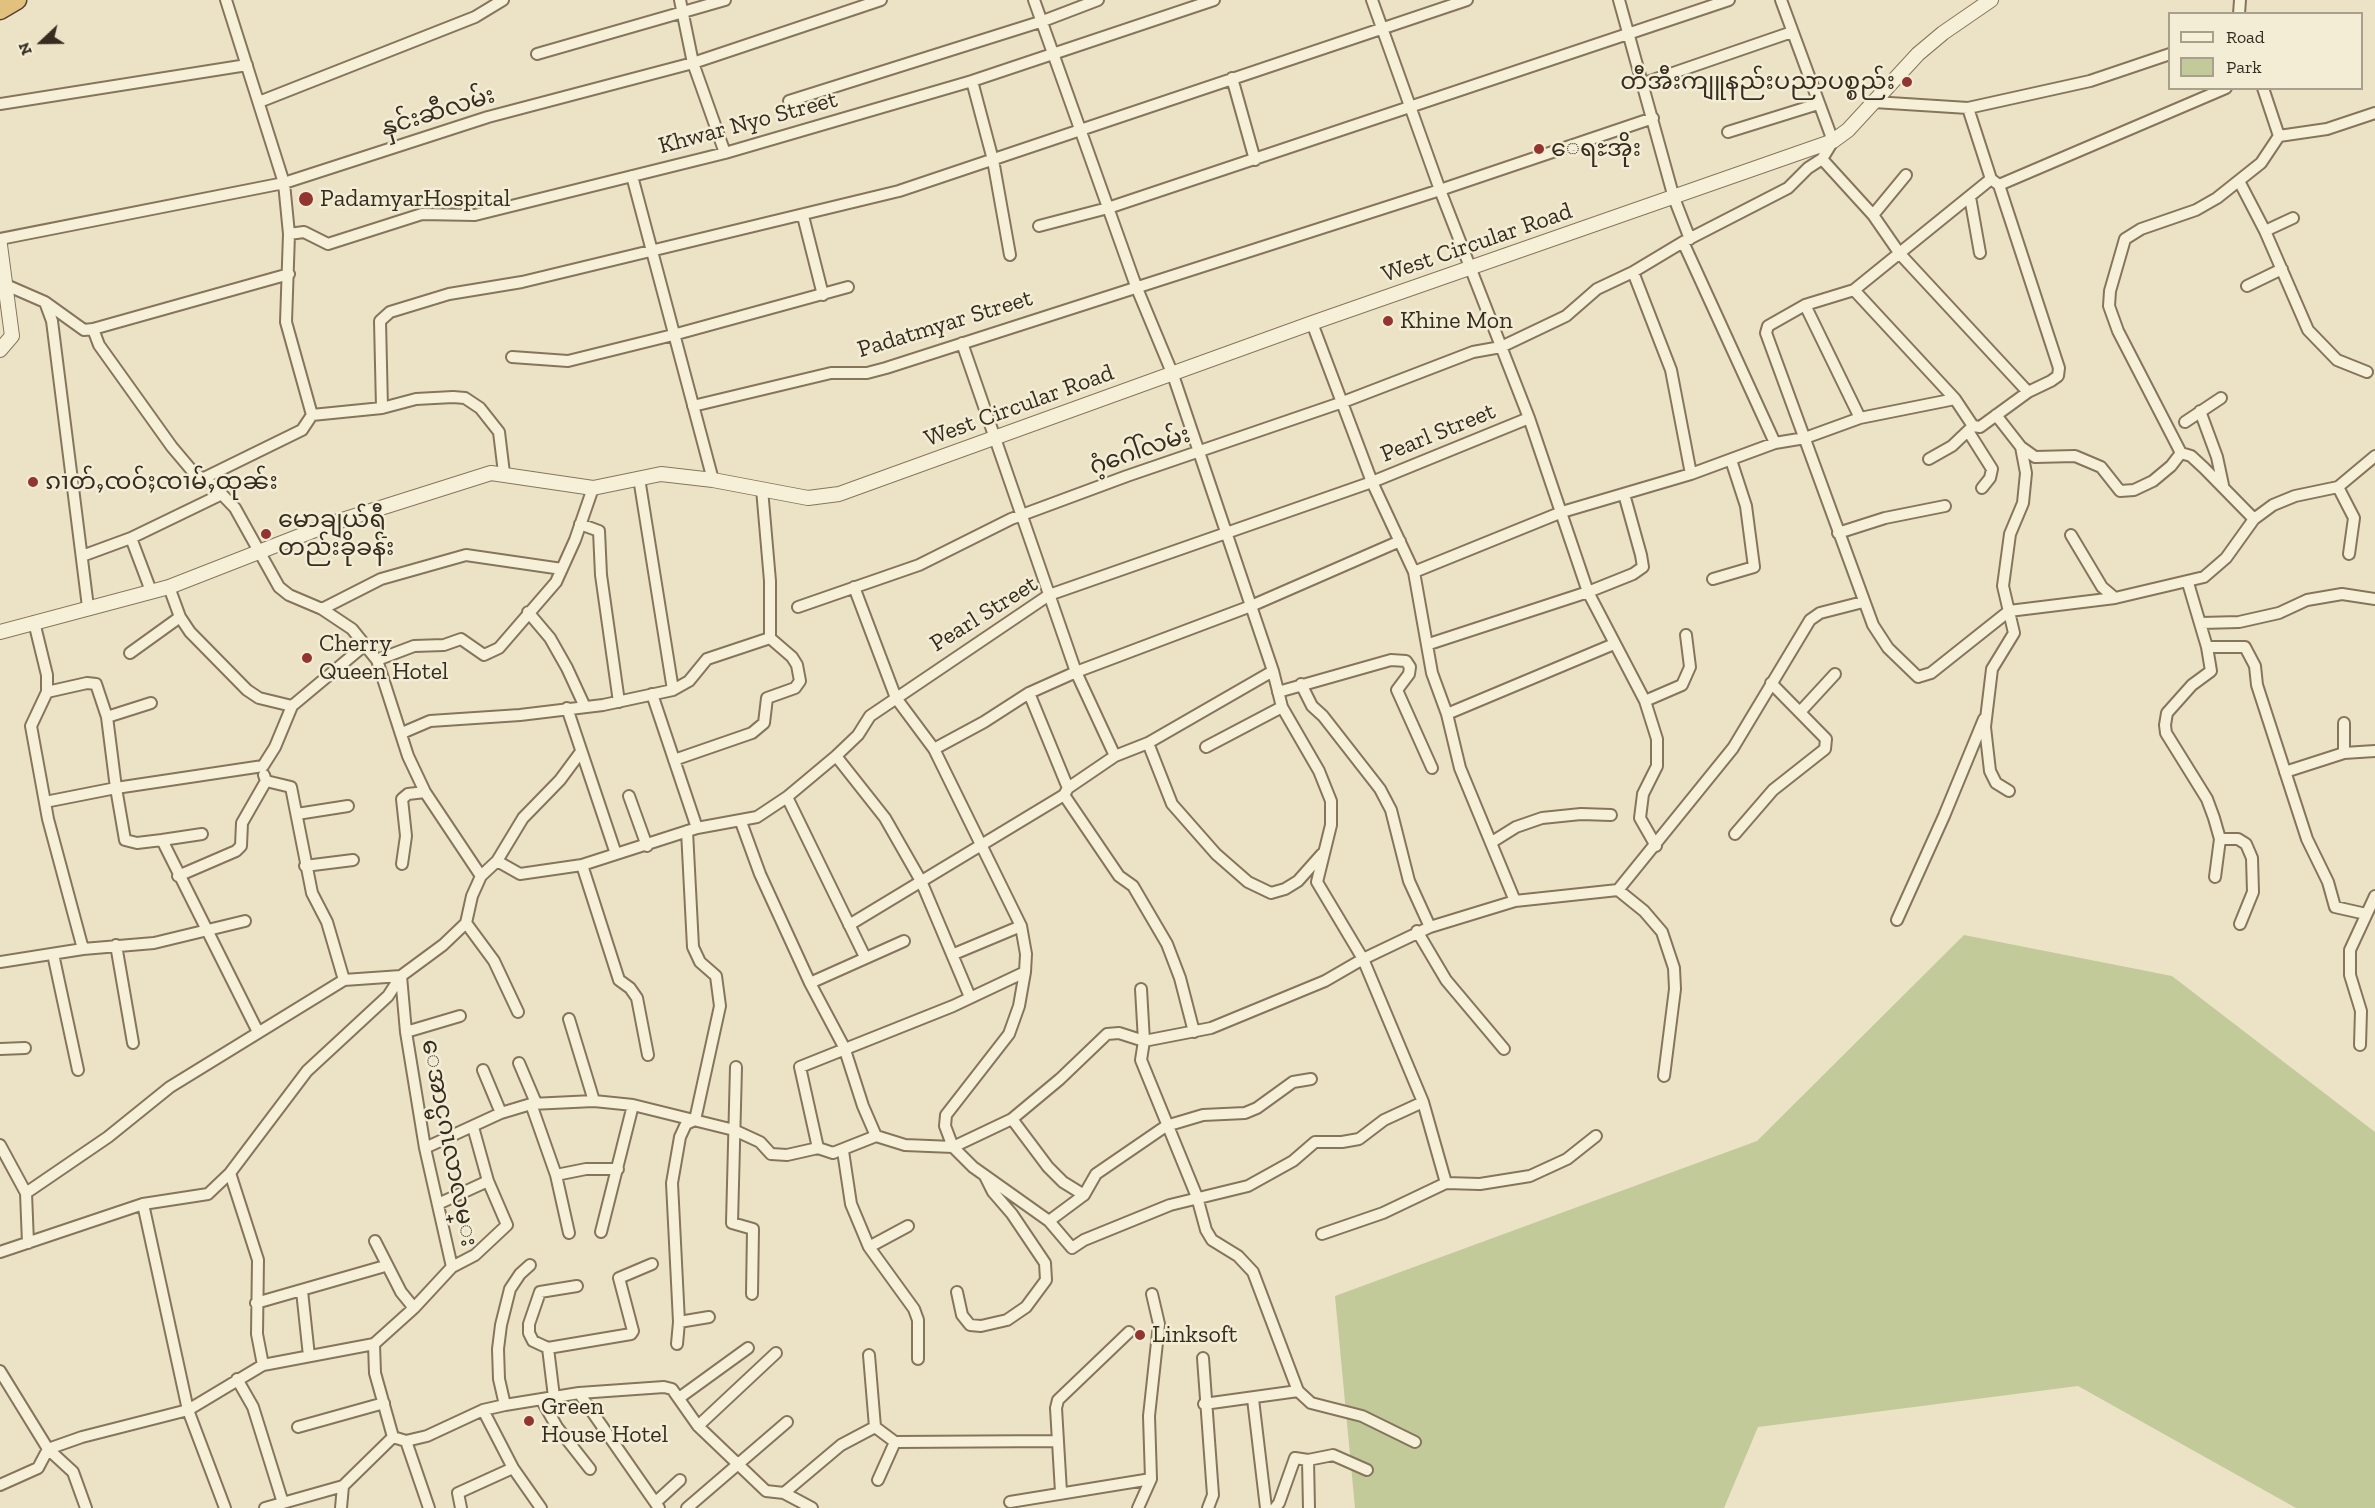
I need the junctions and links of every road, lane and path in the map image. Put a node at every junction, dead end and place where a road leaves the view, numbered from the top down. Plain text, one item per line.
1 (17, 0) edge
2 (226, 0) edge
3 (503, 0) edge
4 (725, 0) edge
5 (881, 0) edge
6 (1034, 0) edge
7 (1098, 0) edge
8 (1214, 0) edge
9 (1372, 0) edge
10 (1467, 0) edge
11 (1619, 0) edge
12 (1729, 0) edge
13 (1781, 0) edge
14 (1991, 0) edge
15 (681, 6) edge
16 (0, 10) edge
17 (1043, 21) junction
18 (1382, 28) junction
19 (1792, 32) junction
20 (1628, 33) junction
21 (537, 54) dead end
22 (1055, 54) junction
23 (2168, 54) edge
24 (693, 63) junction
25 (247, 65) junction
26 (1232, 78) junction
27 (972, 81) junction
28 (1644, 83) junction
29 (2221, 90) edge
30 (2264, 90) edge
31 (789, 101) dead end
32 (259, 102) junction
33 (1874, 102) junction
34 (0, 104) edge
35 (1818, 104) junction
36 (1411, 108) junction
37 (1968, 108) junction
38 (2375, 113) edge
39 (1653, 118) junction
40 (1080, 130) junction
41 (1728, 132) dead end
42 (2279, 135) junction
43 (1833, 141) junction
44 (725, 153) junction
45 (1822, 159) junction
46 (993, 160) junction
47 (1255, 160) junction
48 (1906, 175) dead end
49 (632, 176) junction
50 (2239, 181) junction
51 (1995, 182) junction
52 (284, 183) junction
53 (1440, 190) junction
54 (1970, 197) junction
55 (1674, 198) junction
56 (1108, 208) junction
57 (1873, 215) junction
58 (803, 216) junction
59 (2293, 218) dead end
60 (1039, 226) dead end
61 (2265, 231) junction
62 (289, 234) junction
63 (0, 239) edge
64 (1687, 241) junction
65 (0, 245) edge
66 (651, 252) junction
67 (1980, 253) dead end
68 (1900, 254) junction
69 (1010, 255) dead end
70 (1470, 268) junction
71 (2282, 269) junction
72 (1633, 272) junction
73 (289, 274) junction
74 (6, 285) junction
75 (1136, 286) junction
76 (2247, 286) dead end
77 (848, 287) dead end
78 (1854, 290) junction
79 (823, 295) junction
80 (45, 302) junction
81 (1805, 305) junction
82 (1311, 323) junction
83 (93, 329) junction
84 (673, 335) junction
85 (962, 343) junction
86 (1501, 347) junction
87 (0, 350) edge
88 (512, 357) dead end
89 (2367, 372) dead end
90 (1173, 375) junction
91 (2028, 392) junction
92 (2221, 398) dead end
93 (1955, 399) junction
94 (1343, 402) junction
95 (693, 406) junction
96 (382, 408) junction
97 (2200, 411) junction
98 (1996, 415) junction
99 (312, 416) junction
100 (1528, 418) junction
101 (1860, 418) junction
102 (2185, 422) dead end
103 (1971, 428) junction
104 (994, 438) junction
105 (1806, 438) junction
106 (1775, 443) junction
107 (2021, 447) junction
108 (1199, 453) junction
109 (2181, 453) junction
110 (2375, 456) edge
111 (1929, 459) dead end
112 (1731, 460) junction
113 (504, 473) junction
114 (1691, 474) junction
115 (639, 478) junction
116 (202, 479) junction
117 (713, 480) junction
118 (1372, 482) junction
119 (2223, 486) junction
120 (2338, 487) junction
121 (592, 488) junction
122 (1982, 488) dead end
123 (762, 489) junction
124 (222, 494) junction
125 (1624, 494) junction
126 (1946, 506) dead end
127 (1562, 512) junction
128 (1021, 515) junction
129 (2254, 519) junction
130 (580, 525) junction
131 (1838, 533) junction
132 (1227, 535) junction
133 (2071, 535) dead end
134 (131, 538) junction
135 (1400, 541) junction
136 (261, 552) junction
137 (2349, 554) dead end
138 (82, 556) junction
139 (562, 569) junction
140 (1414, 572) junction
141 (1713, 579) dead end
142 (2188, 583) junction
143 (170, 587) junction
144 (854, 587) junction
145 (151, 591) junction
146 (1588, 592) junction
147 (1049, 595) junction
148 (2115, 597) junction
149 (2375, 599) edge
150 (1863, 602) junction
151 (1251, 606) junction
152 (88, 607) junction
153 (798, 608) dead end
154 (322, 609) junction
155 (2009, 611) junction
156 (528, 612) junction
157 (180, 617) junction
158 (34, 622) junction
159 (2201, 623) junction
160 (0, 632) edge
161 (1686, 635) dead end
162 (770, 638) junction
163 (1429, 644) junction
164 (1614, 644) junction
165 (365, 645) junction
166 (2207, 647) junction
167 (129, 653) dead end
168 (377, 660) junction
169 (1273, 671) junction
170 (1076, 672) junction
171 (1834, 674) dead end
172 (1771, 683) junction
173 (1301, 684) junction
174 (673, 690) junction
175 (47, 692) junction
176 (1278, 692) junction
177 (1029, 693) junction
178 (652, 694) junction
179 (896, 698) junction
180 (1645, 701) junction
181 (619, 702) junction
182 (151, 703) dead end
183 (292, 706) junction
184 (585, 707) junction
185 (1282, 707) junction
186 (567, 708) junction
187 (1800, 712) junction
188 (1986, 713) junction
189 (1447, 714) junction
190 (107, 717) junction
191 (2344, 723) dead end
192 (402, 733) junction
193 (1148, 743) junction
194 (1206, 747) dead end
195 (934, 748) junction
196 (2375, 751) edge
197 (580, 753) junction
198 (2344, 753) junction
199 (836, 756) junction
200 (1115, 756) junction
201 (674, 760) junction
202 (263, 766) junction
203 (1432, 768) dead end
204 (2285, 772) junction
205 (266, 781) junction
206 (116, 788) junction
207 (2009, 791) dead end
208 (425, 792) junction
209 (1066, 792) junction
210 (629, 796) dead end
211 (787, 797) junction
212 (45, 802) junction
213 (348, 806) dead end
214 (297, 814) junction
215 (1611, 815) dead end
216 (741, 822) junction
217 (692, 829) junction
218 (202, 834) dead end
219 (1735, 834) dead end
220 (2220, 839) junction
221 (162, 840) junction
222 (1492, 842) junction
223 (647, 846) junction
224 (983, 846) junction
225 (1656, 846) junction
226 (615, 854) junction
227 (1323, 854) junction
228 (353, 860) dead end
229 (497, 861) junction
230 (402, 864) dead end
231 (582, 865) junction
232 (305, 866) junction
233 (178, 876) junction
234 (481, 876) junction
235 (2215, 877) dead end
236 (921, 881) junction
237 (1618, 890) junction
238 (2375, 896) edge
239 (1515, 901) junction
240 (2366, 914) junction
241 (1897, 920) dead end
242 (244, 921) dead end
243 (466, 923) junction
244 (2240, 924) dead end
245 (849, 925) junction
246 (1021, 926) junction
247 (1430, 927) junction
248 (208, 931) junction
249 (1417, 931) junction
250 (904, 941) dead end
251 (116, 945) junction
252 (83, 949) junction
253 (53, 954) junction
254 (954, 954) junction
255 (865, 957) junction
256 (1363, 959) junction
257 (0, 962) edge
258 (1025, 972) junction
259 (401, 976) junction
260 (344, 980) junction
261 (810, 983) junction
262 (1141, 989) dead end
263 (970, 997) junction
264 (518, 1012) dead end
265 (460, 1016) dead end
266 (569, 1019) dead end
267 (258, 1032) junction
268 (406, 1032) junction
269 (1194, 1032) junction
270 (1144, 1041) junction
271 (133, 1043) dead end
272 (2360, 1045) dead end
273 (844, 1047) junction
274 (25, 1048) dead end
275 (0, 1049) edge
276 (1504, 1049) dead end
277 (648, 1055) dead end
278 (519, 1063) dead end
279 (736, 1067) dead end
280 (78, 1070) dead end
281 (483, 1070) dead end
282 (1664, 1076) dead end
283 (1311, 1079) dead end
284 (594, 1101) junction
285 (1423, 1102) junction
286 (534, 1104) junction
287 (633, 1105) junction
288 (501, 1113) junction
289 (1012, 1119) junction
290 (695, 1120) junction
291 (1166, 1126) junction
292 (473, 1127) junction
293 (734, 1130) junction
294 (876, 1136) junction
295 (1596, 1136) dead end
296 (0, 1145) edge
297 (953, 1147) junction
298 (425, 1148) junction
299 (818, 1148) junction
300 (843, 1151) junction
301 (618, 1170) junction
302 (230, 1173) junction
303 (556, 1175) junction
304 (985, 1175) junction
305 (488, 1180) junction
306 (1446, 1183) junction
307 (26, 1193) junction
308 (1084, 1195) junction
309 (1197, 1197) junction
310 (143, 1204) junction
311 (438, 1204) junction
312 (1049, 1221) junction
313 (908, 1226) dead end
314 (569, 1233) dead end
315 (601, 1233) dead end
316 (1322, 1234) dead end
317 (375, 1241) dead end
318 (28, 1243) junction
319 (869, 1247) junction
320 (0, 1252) edge
321 (652, 1264) dead end
322 (530, 1265) dead end
323 (386, 1266) junction
324 (452, 1267) junction
325 (577, 1286) dead end
326 (302, 1291) junction
327 (957, 1292) dead end
328 (752, 1294) dead end
329 (1152, 1294) dead end
330 (256, 1303) junction
331 (414, 1308) junction
332 (709, 1317) dead end
333 (679, 1322) junction
334 (1129, 1332) dead end
335 (374, 1344) junction
336 (677, 1344) dead end
337 (548, 1348) junction
338 (748, 1348) dead end
339 (776, 1353) dead end
340 (309, 1356) junction
341 (869, 1356) dead end
342 (1203, 1358) dead end
343 (918, 1359) dead end
344 (263, 1365) junction
345 (0, 1371) edge
346 (237, 1379) junction
347 (1298, 1391) junction
348 (579, 1393) junction
349 (554, 1397) junction
350 (679, 1398) junction
351 (541, 1399) junction
352 (1253, 1399) junction
353 (384, 1403) junction
354 (1204, 1404) junction
355 (505, 1405) junction
356 (188, 1410) junction
357 (483, 1410) junction
358 (787, 1422) dead end
359 (698, 1426) junction
360 (298, 1427) dead end
361 (875, 1427) junction
362 (393, 1437) junction
363 (406, 1441) junction
364 (1058, 1441) junction
365 (895, 1442) junction
366 (1415, 1442) dead end
367 (48, 1449) junction
368 (1308, 1460) junction
369 (737, 1466) junction
370 (513, 1468) junction
371 (590, 1469) dead end
372 (1367, 1470) dead end
373 (1151, 1479) junction
374 (680, 1480) dead end
375 (878, 1480) dead end
376 (0, 1485) edge
377 (343, 1486) junction
378 (1061, 1492) junction
379 (784, 1493) junction
380 (1010, 1502) dead end
381 (283, 1503) junction
382 (658, 1505) edge
383 (86, 1508) edge
384 (225, 1508) edge
385 (265, 1508) edge
386 (341, 1508) edge
387 (429, 1508) edge
388 (461, 1508) edge
389 (541, 1508) edge
390 (687, 1508) edge
391 (812, 1508) edge
392 (1138, 1508) edge
393 (1208, 1508) edge
394 (1266, 1508) edge
395 (1275, 1508) edge
396 (1310, 1508) edge

1 - 16 highway
2 - 25 street
3 - 32 street
4 - 15 street
5 - 24 street, နှင်းဆီလမ်း
6 - 17 street
7 - 17 street
8 - 22 street, Khwar Nyo Street
9 - 18 street
10 - 18 street
11 - 20 street
12 - 20 street
13 - 19 street
14 - 33 street, West Circular Road
15 - 21 street
15 - 24 street
17 - 22 street
17 - 31 street
18 - 26 street
18 - 36 street
19 - 28 street
19 - 35 street
20 - 28 street
20 - 36 street
22 - 27 street, Khwar Nyo Street
22 - 40 street
23 - 37 street
24 - 44 street
24 - 52 street, နှင်းဆီလမ်း
25 - 32 street
25 - 34 street
26 - 40 street
26 - 47 street
27 - 44 street, Khwar Nyo Street
27 - 46 street
28 - 39 street
29 - 51 street
30 - 42 street
32 - 52 street
33 - 37 street
33 - 43 street, West Circular Road
35 - 41 street
35 - 43 street
36 - 47 street
36 - 53 street
37 - 51 street
38 - 42 street
39 - 53 street, Padatmyar Street
39 - 55 street
40 - 46 street
40 - 56 street
42 - 50 street
43 - 45 street
43 - 55 street, West Circular Road
44 - 49 street, Khwar Nyo Street
45 - 57 street
45 - 64 street, ဂံ့ဂေါ်လမ်း
46 - 58 street
46 - 69 street
47 - 56 street
48 - 57 street
49 - 62 street, Khwar Nyo Street
49 - 66 street
50 - 61 street
50 - 109 street
51 - 54 street
51 - 91 street
52 - 62 street
52 - 63 street, နှင်းဆီလမ်း
53 - 70 street
53 - 75 street, Padatmyar Street
54 - 67 street
54 - 68 street
55 - 64 street
55 - 70 street, West Circular Road
56 - 60 street
56 - 75 street
57 - 68 street
58 - 66 street
58 - 79 street
59 - 61 street
61 - 71 street
62 - 73 street
64 - 72 street, ဂံ့ဂေါ်လမ်း
64 - 106 street
65 - 74 street
66 - 84 street
66 - 96 street
68 - 78 street
68 - 91 street
70 - 82 street, West Circular Road
70 - 86 street
71 - 76 street
71 - 89 street
72 - 86 street, ဂံ့ဂေါ်လမ်း
72 - 114 street
73 - 83 street
73 - 99 street
74 - 80 street
74 - 87 street
75 - 85 street, Padatmyar Street
75 - 90 street
77 - 79 street
78 - 81 street
78 - 93 street
79 - 84 street
80 - 83 street
80 - 138 street
81 - 101 street
81 - 105 street
82 - 90 street, West Circular Road
82 - 94 street
83 - 116 street
84 - 88 street
84 - 95 street
85 - 95 street, Padatmyar Street
85 - 104 street
86 - 94 street, ဂံ့ဂေါ်လမ်း
86 - 100 street
90 - 104 street, West Circular Road
90 - 108 street
91 - 98 street
92 - 97 street
93 - 101 street
93 - 103 street
94 - 108 street, ဂံ့ဂေါ်လမ်း
94 - 118 street
95 - 117 street
96 - 99 street
96 - 113 street
97 - 102 street
97 - 119 street
98 - 103 street
98 - 107 street
99 - 116 street
100 - 118 street, Pearl Street
100 - 127 street
101 - 105 street
103 - 111 street
103 - 122 street
104 - 123 street, West Circular Road
104 - 128 street
105 - 106 street
105 - 131 street
106 - 112 street
107 - 109 street
107 - 155 street
108 - 128 street, ဂံ့ဂေါ်လမ်း
108 - 132 street
109 - 119 street
110 - 120 street
112 - 114 street
112 - 141 street
113 - 121 street, West Circular Road
113 - 136 street, West Circular Road
114 - 125 street
115 - 117 street, West Circular Road
115 - 121 street, West Circular Road
115 - 174 street
116 - 124 street
117 - 123 street, West Circular Road
118 - 132 street, Pearl Street
118 - 135 street
119 - 129 street
120 - 129 street
120 - 137 street
121 - 130 street
123 - 162 street
124 - 134 street
124 - 136 street
125 - 127 street
125 - 146 street
126 - 131 street
127 - 140 street
127 - 146 street
128 - 144 street, ဂံ့ဂေါ်လမ်း
128 - 147 street
129 - 142 street
130 - 139 street
130 - 181 street
131 - 150 street
132 - 147 street, Pearl Street
132 - 151 street
133 - 148 street
134 - 138 street
134 - 145 street
135 - 140 street
135 - 151 street
136 - 143 street, West Circular Road
136 - 154 street
138 - 152 street
139 - 154 street
139 - 156 street
140 - 163 street
142 - 148 street
142 - 159 street
143 - 145 street, West Circular Road
143 - 157 street
144 - 153 street, ဂံ့ဂေါ်လမ်း
144 - 179 street
145 - 152 street, West Circular Road
146 - 163 street
146 - 164 street
147 - 170 street
147 - 179 street, Pearl Street
148 - 155 street
149 - 159 street
150 - 155 street
150 - 172 street
151 - 169 street
151 - 170 street
152 - 158 street, West Circular Road
154 - 165 street
155 - 188 street
156 - 168 street
156 - 184 street
157 - 167 street
157 - 183 street
158 - 160 street, West Circular Road
158 - 175 street
159 - 166 street
161 - 180 street
162 - 174 street
162 - 201 street
163 - 189 street
164 - 180 street
164 - 189 street
165 - 168 street
165 - 183 street
166 - 204 street
166 - 220 street
168 - 192 street
169 - 176 street
169 - 193 street
170 - 177 street
170 - 200 street
171 - 187 street
172 - 187 street
172 - 225 street
173 - 176 street
173 - 203 street
173 - 247 street
174 - 178 street
175 - 190 street
175 - 212 street
176 - 185 street
177 - 195 street
177 - 209 street
178 - 181 street
178 - 201 street
179 - 195 street
179 - 199 street, Pearl Street
180 - 225 street
181 - 184 street
182 - 190 street
183 - 202 street
184 - 186 street
185 - 194 street
185 - 227 street
186 - 192 street
186 - 197 street
187 - 219 street
188 - 207 street
188 - 241 street
189 - 222 street
190 - 206 street
191 - 198 street
192 - 208 street
193 - 200 street
193 - 227 street
195 - 224 street
196 - 198 street
197 - 226 street
197 - 229 street
198 - 204 street
199 - 211 street, Pearl Street
199 - 236 street
200 - 209 street
201 - 217 street
202 - 205 street
202 - 206 street
204 - 240 street
205 - 214 street
205 - 233 street
206 - 212 street
206 - 221 street
208 - 230 street
208 - 234 street
209 - 224 street
209 - 269 street
210 - 223 street
211 - 216 street, Pearl Street
211 - 245 street
212 - 252 street
213 - 214 street
214 - 232 street
215 - 222 street
216 - 217 street, Pearl Street
216 - 261 street
217 - 223 street, Pearl Street
217 - 290 street
218 - 221 street
220 - 235 street
220 - 244 street
221 - 233 street
222 - 239 street
223 - 226 street, Pearl Street
224 - 236 street
224 - 246 street
225 - 237 street
226 - 231 street, Pearl Street
227 - 256 street
228 - 232 street
229 - 231 street, Pearl Street
229 - 234 street
231 - 277 street
232 - 260 street
233 - 248 street
234 - 243 street
236 - 245 street
236 - 254 street
237 - 239 street
237 - 282 street
238 - 240 street
239 - 247 street
240 - 272 street
242 - 248 street
243 - 259 street
243 - 264 street
245 - 255 street
246 - 254 street
246 - 258 street
247 - 249 street
248 - 251 street
248 - 267 street
249 - 256 street
249 - 276 street
250 - 255 street
251 - 252 street
251 - 271 street
252 - 253 street
253 - 257 street
253 - 280 street
254 - 263 street
255 - 261 street
256 - 269 street
256 - 285 street
258 - 263 street
258 - 297 street
259 - 260 street
259 - 268 street, ေအာင္မဂၤလာလမ္း
259 - 302 street
260 - 267 street
261 - 273 street
262 - 270 street
263 - 273 street
265 - 268 street
266 - 284 street
267 - 307 street
268 - 298 street, ေအာင္မဂၤလာလမ္း
269 - 270 street
270 - 289 street
270 - 291 street
273 - 294 street
273 - 299 street
274 - 275 street
278 - 286 street
279 - 293 street
281 - 288 street
283 - 291 street
284 - 286 street
284 - 287 street
285 - 306 street
285 - 309 street
286 - 288 street
286 - 303 street
287 - 290 street
287 - 301 street
288 - 292 street
289 - 297 street
289 - 308 street
290 - 293 street
290 - 333 street
291 - 308 street
291 - 309 street
292 - 298 street
292 - 305 street
293 - 299 street
293 - 328 street
294 - 297 street
294 - 300 street
295 - 306 street
296 - 307 street
297 - 304 street
298 - 311 street, ေအာင္မဂၤလာလမ္း
299 - 300 street
300 - 319 street
301 - 303 street
301 - 315 street
302 - 310 street
302 - 330 street
303 - 314 street
304 - 312 street
304 - 327 street
305 - 311 street
305 - 324 street
306 - 316 street
307 - 318 street
308 - 312 street
309 - 312 street
309 - 347 street
310 - 318 street
310 - 356 street
311 - 324 street, ေအာင္မဂၤလာလမ္း
313 - 319 street
317 - 323 street
318 - 320 street
319 - 343 street
321 - 337 street
322 - 355 street
323 - 326 street
323 - 331 street
324 - 331 street, ေအာင္မဂၤလာလမ္း
325 - 337 street
326 - 330 street
326 - 340 street
329 - 373 street
330 - 344 street
331 - 335 street, ေအာင္မဂၤလာလမ္း
332 - 333 street
333 - 336 street
334 - 364 street
335 - 340 street
335 - 353 street
337 - 349 street
338 - 350 street
339 - 359 street
340 - 344 street
341 - 361 street
342 - 354 street
344 - 346 street
345 - 367 street
346 - 356 street
346 - 381 street
347 - 352 street
347 - 366 street
348 - 349 street
348 - 350 street
348 - 382 street
349 - 351 street
350 - 359 street
351 - 355 street
351 - 371 street
352 - 354 street
352 - 394 street
353 - 360 street
353 - 362 street
354 - 393 street
355 - 357 street
356 - 367 street
356 - 384 street
357 - 363 street
357 - 370 street
358 - 369 street
359 - 369 street
361 - 365 street
361 - 379 street
362 - 363 street
362 - 377 street
363 - 387 street
364 - 365 street
364 - 378 street
365 - 375 street
367 - 376 street
367 - 383 street
368 - 372 street
368 - 395 street
368 - 396 street
369 - 379 street
369 - 390 street
370 - 388 street
370 - 389 street
373 - 378 street
373 - 392 street
374 - 382 street
377 - 381 street
377 - 386 street
378 - 380 street
379 - 391 street
381 - 385 street

